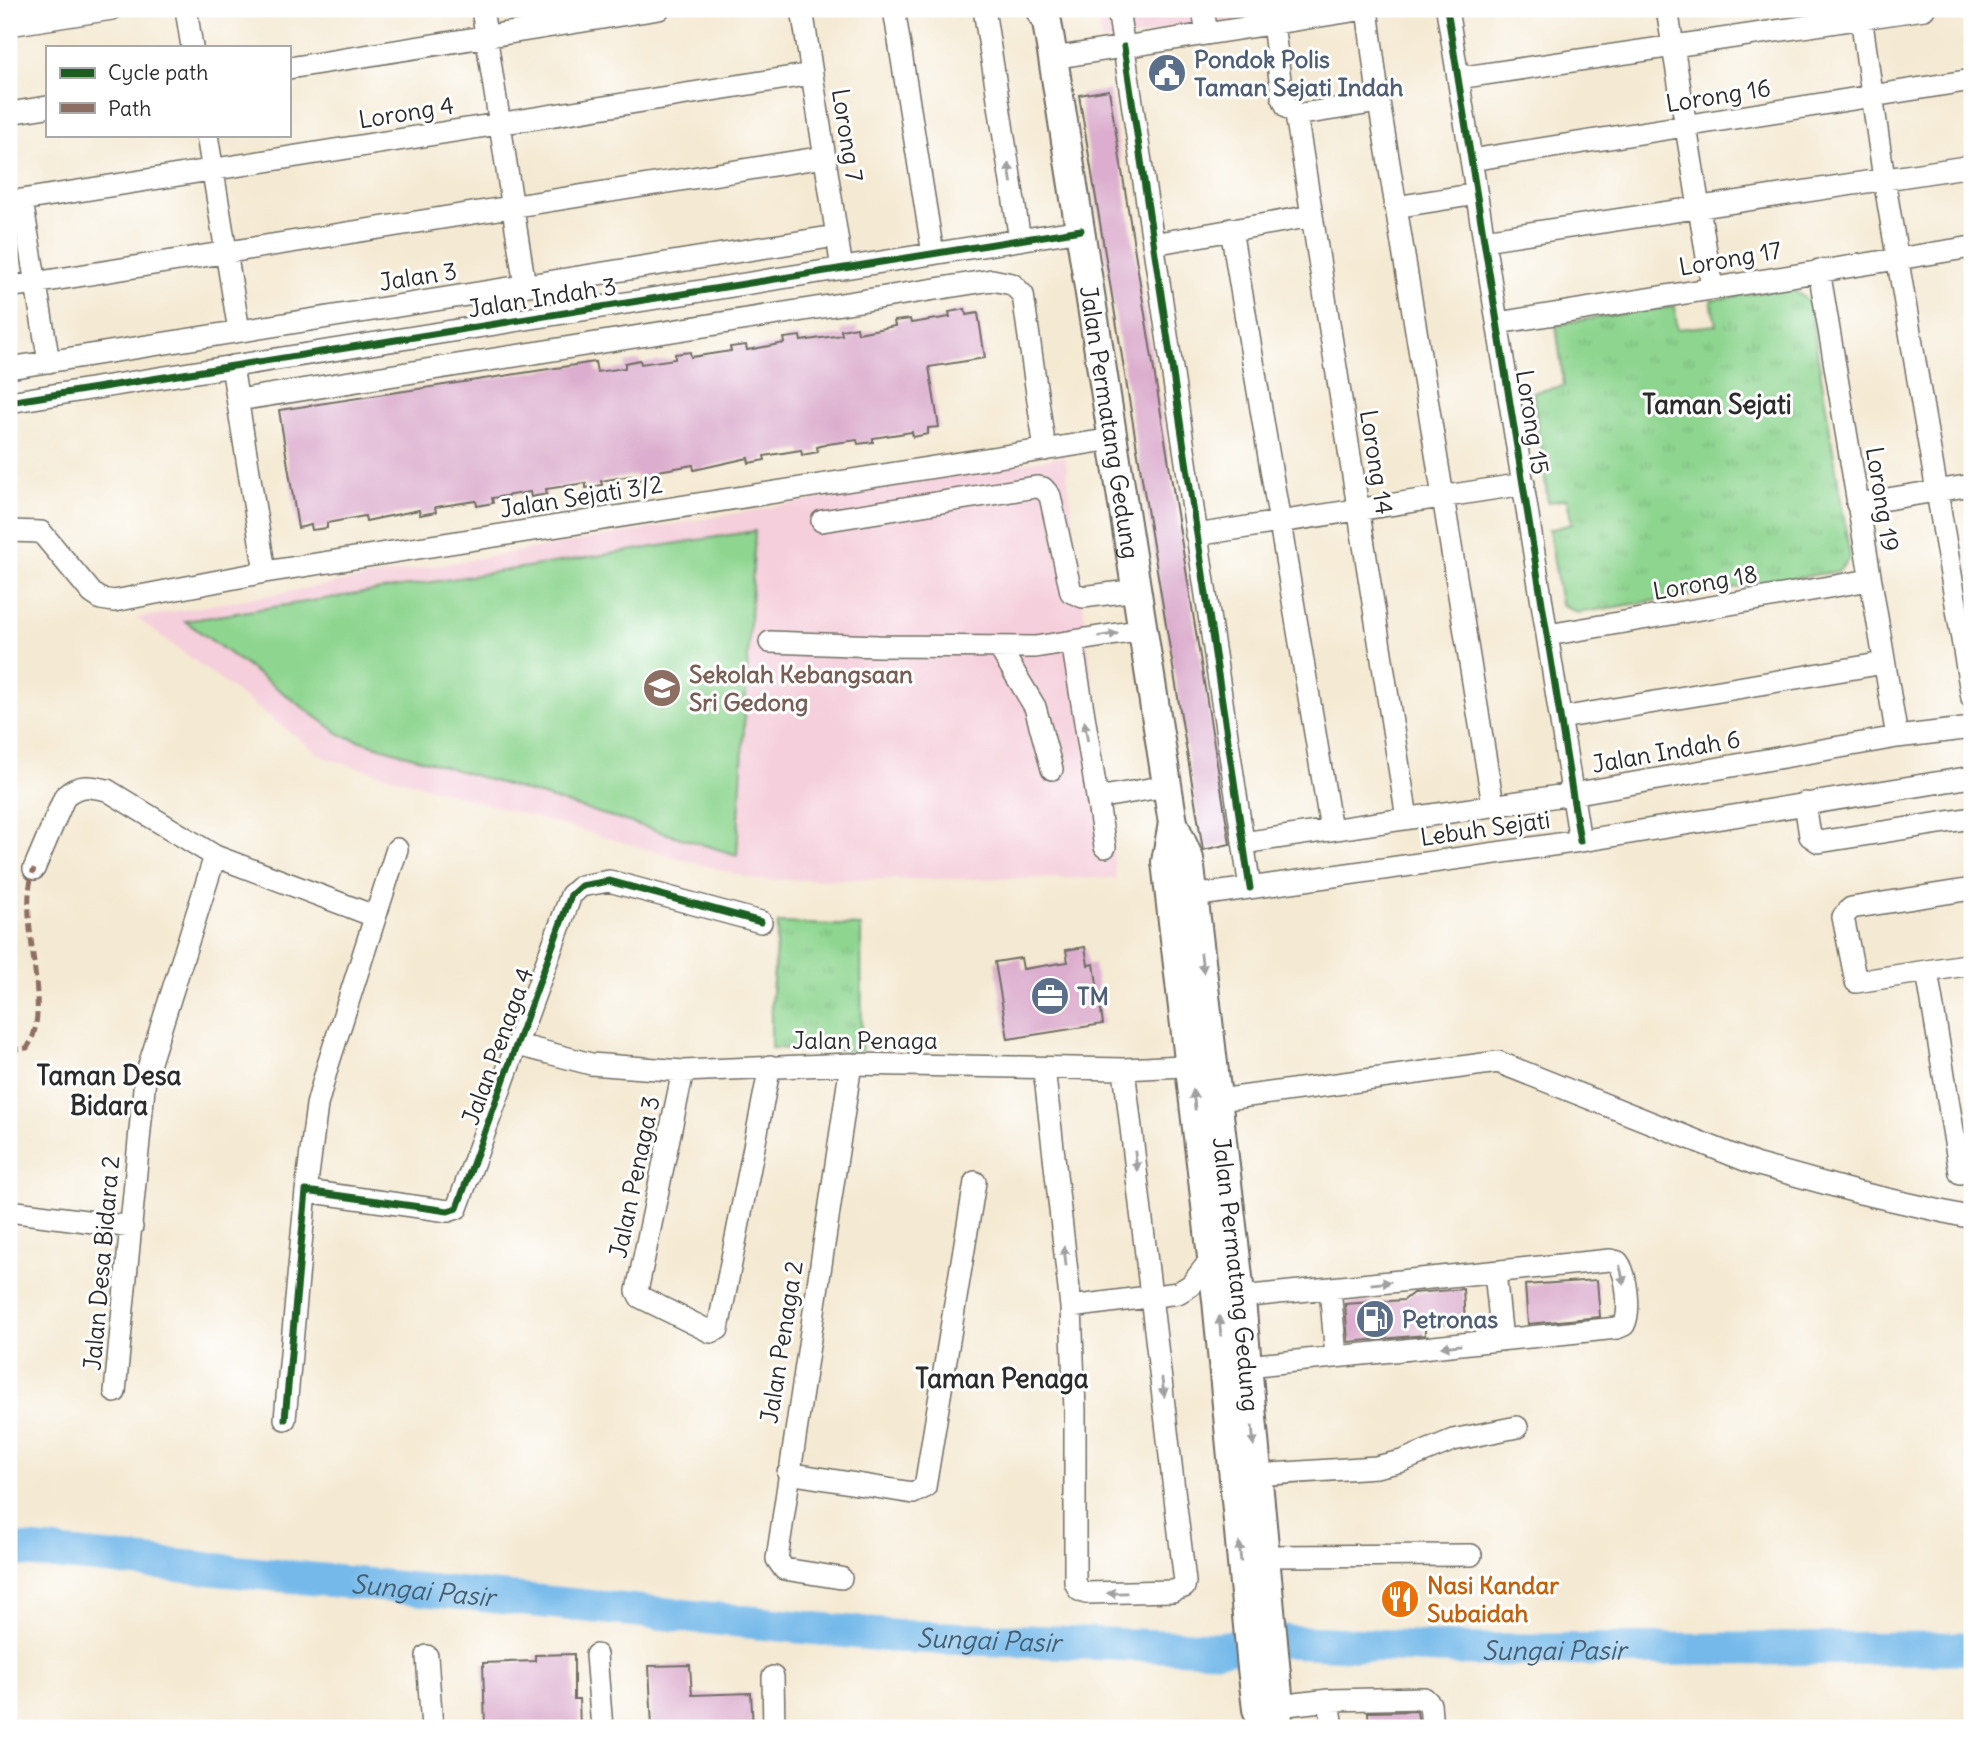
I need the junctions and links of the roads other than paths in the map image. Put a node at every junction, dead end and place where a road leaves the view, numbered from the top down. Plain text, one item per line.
1 (112, 9) edge
2 (186, 9) edge
3 (482, 9) edge
4 (659, 9) edge
5 (802, 9) edge
6 (894, 9) edge
7 (984, 9) edge
8 (1118, 9) edge
9 (1203, 9) edge
10 (1366, 9) edge
11 (1447, 9) edge
12 (1667, 9) edge
13 (1924, 9) edge
14 (1327, 12) edge
15 (1046, 13) edge
16 (1861, 14) edge
17 (1281, 18) edge
18 (9, 25) edge
19 (1206, 34) junction
20 (486, 36) junction
21 (1672, 45) junction
22 (192, 46) edge
23 (1124, 47) junction
24 (1053, 58) junction
25 (290, 68) edge
26 (812, 74) junction
27 (1458, 78) junction
28 (1972, 80) edge
29 (1873, 96) junction
30 (1379, 102) junction
31 (46, 107) edge
32 (9, 113) edge
33 (1296, 114) junction
34 (500, 123) junction
35 (1686, 127) junction
36 (207, 136) edge
37 (824, 157) junction
38 (1471, 160) junction
39 (1972, 166) edge
40 (212, 169) junction
41 (1884, 179) junction
42 (1477, 194) junction
43 (16, 202) edge
44 (513, 206) junction
45 (1395, 207) junction
46 (1699, 208) junction
47 (1312, 216) junction
48 (1231, 229) junction
49 (1081, 230) junction
50 (836, 236) junction
51 (1020, 240) junction
52 (1484, 240) junction
53 (1153, 244) junction
54 (1972, 247) edge
55 (226, 252) junction
56 (933, 254) junction
57 (1898, 260) junction
58 (842, 269) junction
59 (1819, 270) junction
60 (36, 283) junction
61 (525, 286) junction
62 (9, 287) edge
63 (1712, 288) junction
64 (1498, 323) junction
65 (239, 331) junction
66 (49, 362) junction
67 (232, 366) junction
68 (9, 368) edge
69 (238, 400) junction
70 (9, 401) edge
71 (1113, 439) junction
72 (1045, 450) junction
73 (1524, 484) junction
74 (1972, 485) edge
75 (1938, 491) junction
76 (1443, 497) junction
77 (1857, 504) junction
78 (1359, 510) junction
79 (821, 521) dead end
80 (1279, 523) junction
81 (9, 531) edge
82 (1196, 535) junction
83 (265, 572) junction
84 (1870, 580) junction
85 (1137, 590) junction
86 (1143, 630) junction
87 (1548, 635) junction
88 (1072, 641) junction
89 (770, 642) dead end
90 (999, 647) junction
91 (1884, 663) junction
92 (1972, 698) edge
93 (1561, 718) junction
94 (1972, 728) edge
95 (1897, 737) junction
96 (1052, 769) dead end
97 (1972, 777) edge
98 (1167, 786) junction
99 (1572, 794) junction
100 (1097, 798) junction
101 (1805, 803) junction
102 (1493, 805) junction
103 (1408, 818) junction
104 (1972, 818) edge
105 (1331, 829) junction
106 (1580, 841) junction
107 (1243, 843) junction
108 (1105, 847) dead end
109 (397, 849) dead end
110 (215, 856) junction
111 (34, 869) dead end
112 (1250, 888) junction
113 (1972, 890) edge
114 (1182, 897) junction
115 (374, 916) junction
116 (761, 922) dead end
117 (1972, 964) edge
118 (1927, 971) junction
119 (518, 1045) junction
120 (851, 1064) junction
121 (1202, 1065) junction
122 (770, 1066) junction
123 (1044, 1068) junction
124 (1124, 1069) junction
125 (683, 1071) junction
126 (1219, 1100) junction
127 (1960, 1173) dead end
128 (975, 1182) dead end
129 (306, 1191) junction
130 (9, 1211) edge
131 (1972, 1218) edge
132 (132, 1227) junction
133 (1212, 1258) junction
134 (1495, 1272) junction
135 (1330, 1288) junction
136 (1153, 1297) junction
137 (1240, 1297) junction
138 (1071, 1307) junction
139 (1502, 1340) junction
140 (1336, 1357) junction
141 (1247, 1366) junction
142 (115, 1392) dead end
143 (285, 1419) dead end
144 (1517, 1427) dead end
145 (788, 1473) junction
146 (1256, 1475) junction
147 (1471, 1555) dead end
148 (1264, 1556) junction
149 (841, 1578) dead end
150 (1259, 1620) junction
151 (596, 1655) dead end
152 (427, 1656) dead end
153 (773, 1677) dead end
154 (1329, 1700) junction
155 (1269, 1718) edge
156 (432, 1728) edge
157 (602, 1728) edge
158 (774, 1728) edge
159 (1333, 1728) edge
160 (1433, 1728) edge

1 - 18 street
2 - 22 street
3 - 20 street
4 - 20 street
5 - 26 street, Lorong 7
6 - 56 street
51 -> 7 street
8 - 23 street
9 - 19 street
10 - 14 street
10 - 30 street
11 - 27 street, Lorong 15
12 - 21 street
13 - 16 street
14 - 17 street
15 - 24 main road, Jalan Permatang Gedung
16 - 21 street
16 - 29 street
17 - 19 street
17 - 33 street, Lorong 14
19 - 23 street
20 - 25 street
20 - 34 street
21 - 27 street
21 - 35 street
23 - 24 street
23 - 53 street
24 - 49 main road, Jalan Permatang Gedung
26 - 34 street, Lorong 4
26 - 37 street, Lorong 7
27 - 38 street, Lorong 15
28 - 29 street, Lorong 16
29 - 35 street, Lorong 16
29 - 41 street
30 - 33 street
30 - 45 street
31 - 32 street
33 - 47 street, Lorong 14
34 - 40 street, Lorong 4
34 - 44 street
35 - 38 street, Lorong 16
35 - 46 street
36 - 40 street
37 - 44 street
37 - 50 street, Lorong 7
38 - 42 street, Lorong 15
39 - 41 street
40 - 43 street, Lorong 4
40 - 55 street
41 - 46 street
41 - 57 street
42 - 45 street
42 - 52 street, Lorong 15
43 - 60 street
44 - 55 street
44 - 61 street
45 - 76 street
46 - 52 street
46 - 63 street
47 - 48 street
47 - 78 street, Lorong 14
48 - 53 street
48 - 80 street
49 - 51 street, Jalan Indah 3
49 - 71 main road, Jalan Permatang Gedung
50 - 58 street, Lorong 7
50 - 61 street, Jalan 3
51 - 56 street, Jalan Indah 3
52 - 64 street, Lorong 15
53 - 82 street
54 - 57 street, Lorong 17
55 - 60 street
55 - 65 street
56 - 58 street, Jalan Indah 3
57 - 59 street, Lorong 17
57 - 75 street
58 - 67 street, Jalan Indah 3
59 - 63 street, Lorong 17
59 - 77 street, Lorong 19
60 - 62 street
60 - 66 street
61 - 65 street, Jalan 3
63 - 64 street, Lorong 17
64 - 73 street, Lorong 15
65 - 66 street, Jalan 3
66 - 68 street, Jalan 3
67 - 69 street
67 - 70 street, Jalan Indah 3
69 - 72 street
69 - 83 street
71 - 72 street, Jalan Sejati 3/2
71 - 85 main road, Jalan Permatang Gedung
72 - 83 street, Jalan Sejati 3/2
73 - 76 street
73 - 87 street, Lorong 15
74 - 75 street
75 - 77 street
75 - 92 street
76 - 78 street
76 - 102 street
77 - 84 street, Lorong 19
78 - 80 street
78 - 103 street, Lorong 14
79 - 85 street
80 - 82 street
80 - 105 street
81 - 83 street, Jalan Sejati 3/2
82 - 107 street
84 - 87 street, Lorong 18
84 - 91 street, Lorong 19
85 - 86 main road, Jalan Permatang Gedung
88 -> 86 street
86 - 98 main road, Jalan Permatang Gedung
87 - 93 street, Lorong 15
88 - 90 street
100 -> 88 street
89 - 90 street
90 - 96 street
91 - 93 street
91 - 95 street, Lorong 19
93 - 99 street, Lorong 15
94 - 95 street, Jalan Indah 6
95 - 99 street, Jalan Indah 6
97 - 101 street, Lebuh Sejati
98 - 100 street
98 - 114 main road, Jalan Permatang Gedung
99 - 102 street, Jalan Indah 6
99 - 106 street, Lorong 15
100 - 108 street
101 - 104 street
101 - 106 street, Lebuh Sejati
102 - 103 street, Jalan Indah 6
103 - 105 street, Jalan Indah 6
105 - 107 street, Jalan Indah 6
106 - 112 street, Lebuh Sejati
107 - 112 street
109 - 115 street
110 - 111 street
110 - 115 street
110 - 132 street, Jalan Desa Bidara 2
112 - 114 street, Lebuh Sejati
113 - 118 street
114 - 121 main road, Jalan Permatang Gedung
115 - 129 street
116 - 119 street, Jalan Penaga 4
117 - 118 street
118 - 127 street
119 - 125 street, Jalan Penaga
119 - 129 street, Jalan Penaga 4
120 - 122 street, Jalan Penaga
120 - 123 street, Jalan Penaga
120 - 145 street, Jalan Penaga 2
121 - 124 street, Jalan Penaga
121 - 126 main road, Jalan Permatang Gedung
133 -> 121 main road, Jalan Permatang Gedung
122 - 125 street, Jalan Penaga
122 - 125 street, Jalan Penaga 3
123 - 124 street, Jalan Penaga
138 -> 123 street
124 -> 136 street
126 - 131 street
126 - 137 main road, Jalan Permatang Gedung
128 - 145 street
129 - 143 street
130 - 132 street
132 - 142 street, Jalan Desa Bidara 2
133 - 136 street
150 -> 133 main road, Jalan Permatang Gedung
135 -> 134 street
134 - 139 street
134 -> 139 street
135 - 137 street
135 - 140 street
136 - 138 street
136 -> 138 street
137 - 141 main road, Jalan Permatang Gedung
139 -> 140 street
140 - 141 street
141 -> 146 main road, Jalan Permatang Gedung
144 - 146 street
145 - 149 street, Jalan Penaga 2
146 - 148 main road, Jalan Permatang Gedung
147 - 148 street
148 - 150 main road, Jalan Permatang Gedung
150 - 155 main road, Jalan Permatang Gedung
151 - 157 street
152 - 156 street
153 - 158 street
154 - 155 street
154 - 159 street
154 - 160 street

